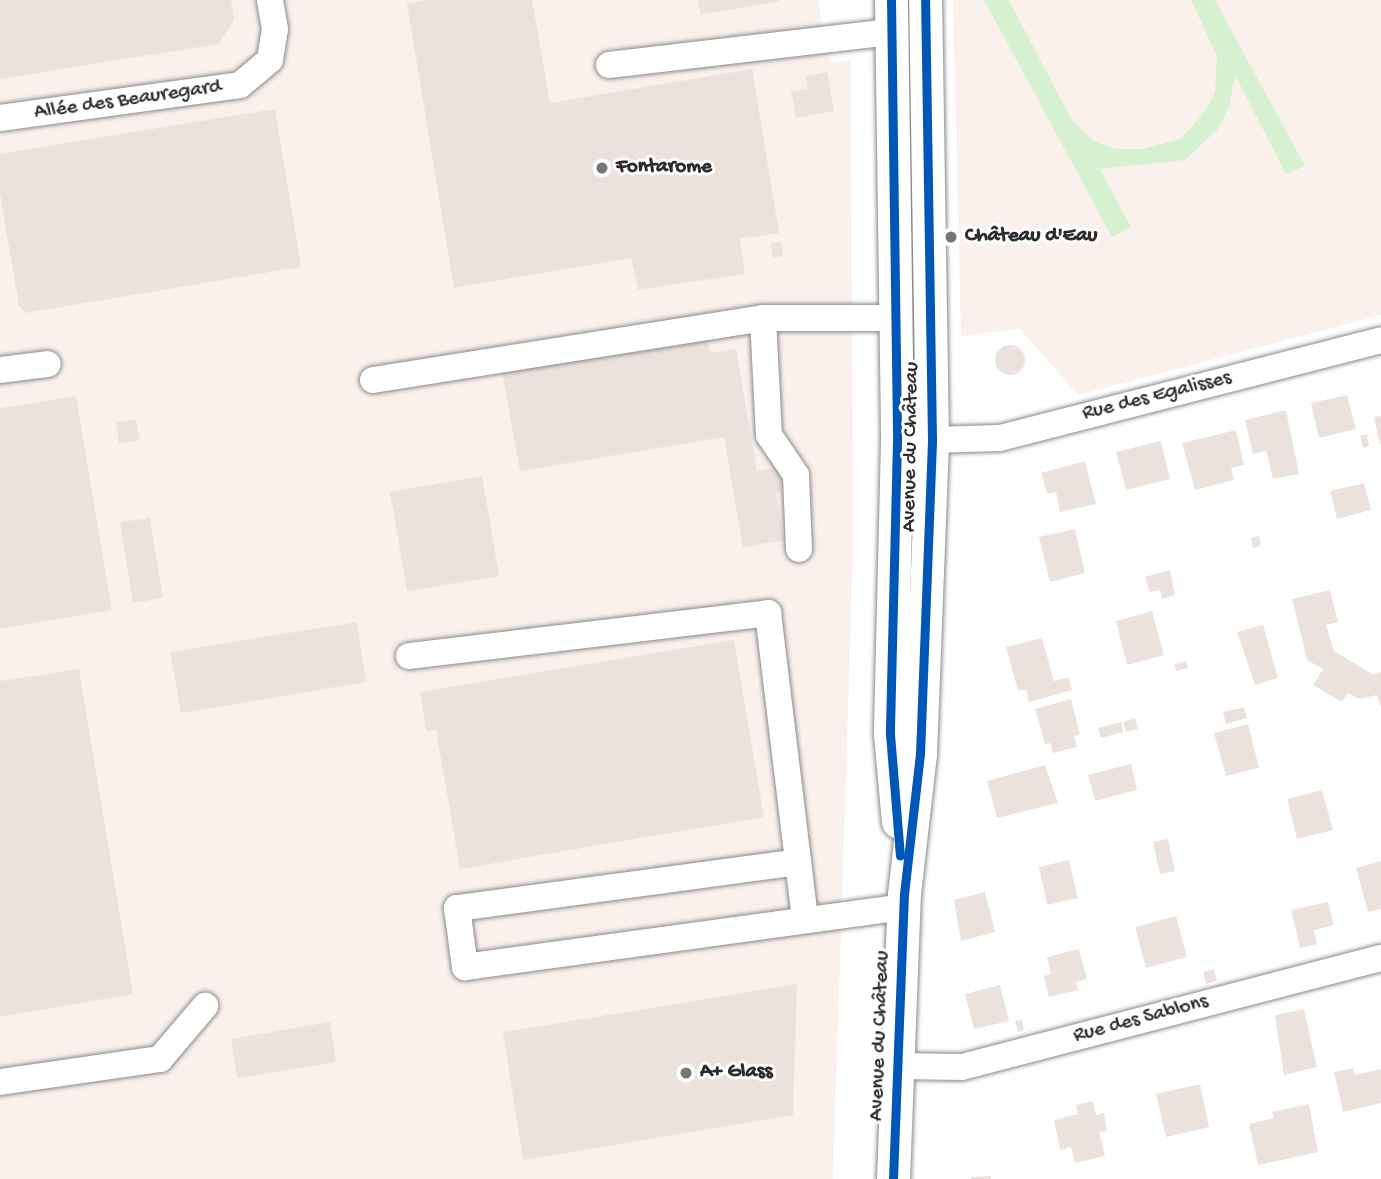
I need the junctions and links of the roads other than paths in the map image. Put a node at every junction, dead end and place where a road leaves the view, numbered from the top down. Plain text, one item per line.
1 (270, 0) edge
2 (925, 0) edge
3 (891, 16) edge
4 (609, 65) dead end
5 (0, 118) edge
6 (763, 318) junction
7 (896, 318) junction
8 (1381, 340) edge
9 (48, 363) dead end
10 (0, 370) edge
11 (373, 380) dead end
12 (932, 439) junction
13 (897, 440) junction
14 (799, 550) dead end
15 (409, 656) dead end
16 (798, 862) junction
17 (903, 901) junction
18 (805, 920) junction
19 (1381, 958) edge
20 (205, 1006) dead end
21 (898, 1066) junction
22 (0, 1082) edge
23 (893, 1179) edge

1 - 5 street, Allée des Beauregard
2 - 12 main road, Avenue du Château
3 - 4 street
3 - 7 main road, Avenue du Château
6 - 7 street
6 - 11 street
6 - 14 street
7 - 13 main road, Avenue du Château
8 - 12 street, Rue des Egalisses
9 - 10 street
12 - 13 street, Rue des Egalisses
12 - 17 main road, Avenue du Château
13 - 17 main road, Avenue du Château
15 - 16 street
16 - 18 street
16 - 18 street
17 - 18 street
17 - 21 main road, Avenue du Château
19 - 21 street, Rue des Sablons
20 - 22 street
21 - 23 main road, Avenue du Château

